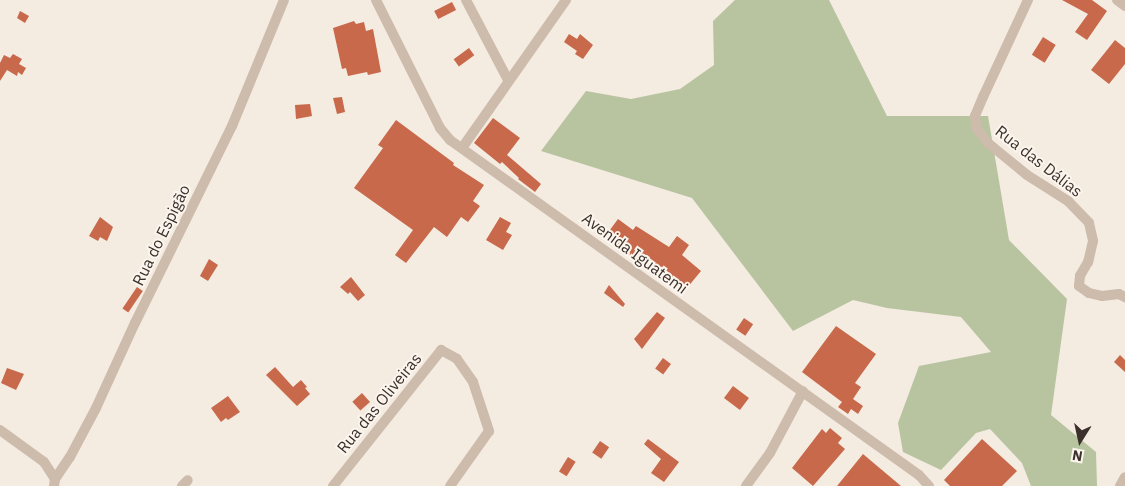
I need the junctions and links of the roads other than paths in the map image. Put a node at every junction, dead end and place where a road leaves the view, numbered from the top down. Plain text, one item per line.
1 (284, 0) edge
2 (376, 0) edge
3 (466, 0) edge
4 (566, 0) edge
5 (1028, 0) edge
6 (1117, 0) edge
7 (1125, 6) edge
8 (508, 80) junction
9 (462, 148) junction
10 (1125, 297) edge
11 (802, 391) junction
12 (0, 430) edge
13 (1125, 477) edge
14 (55, 482) edge
15 (333, 486) edge
16 (450, 486) edge
17 (746, 486) edge
18 (929, 486) edge
19 (1120, 486) edge

1 - 14 street, Rua do Espigão
2 - 9 street, Avenida Iguatemi
3 - 8 street
4 - 8 street
5 - 10 street, Rua das Dálias
6 - 7 street
8 - 9 street
9 - 11 street, Avenida Iguatemi
11 - 17 street
11 - 18 street, Avenida Iguatemi
12 - 14 street
13 - 19 street
15 - 16 street, Rua das Oliveiras

